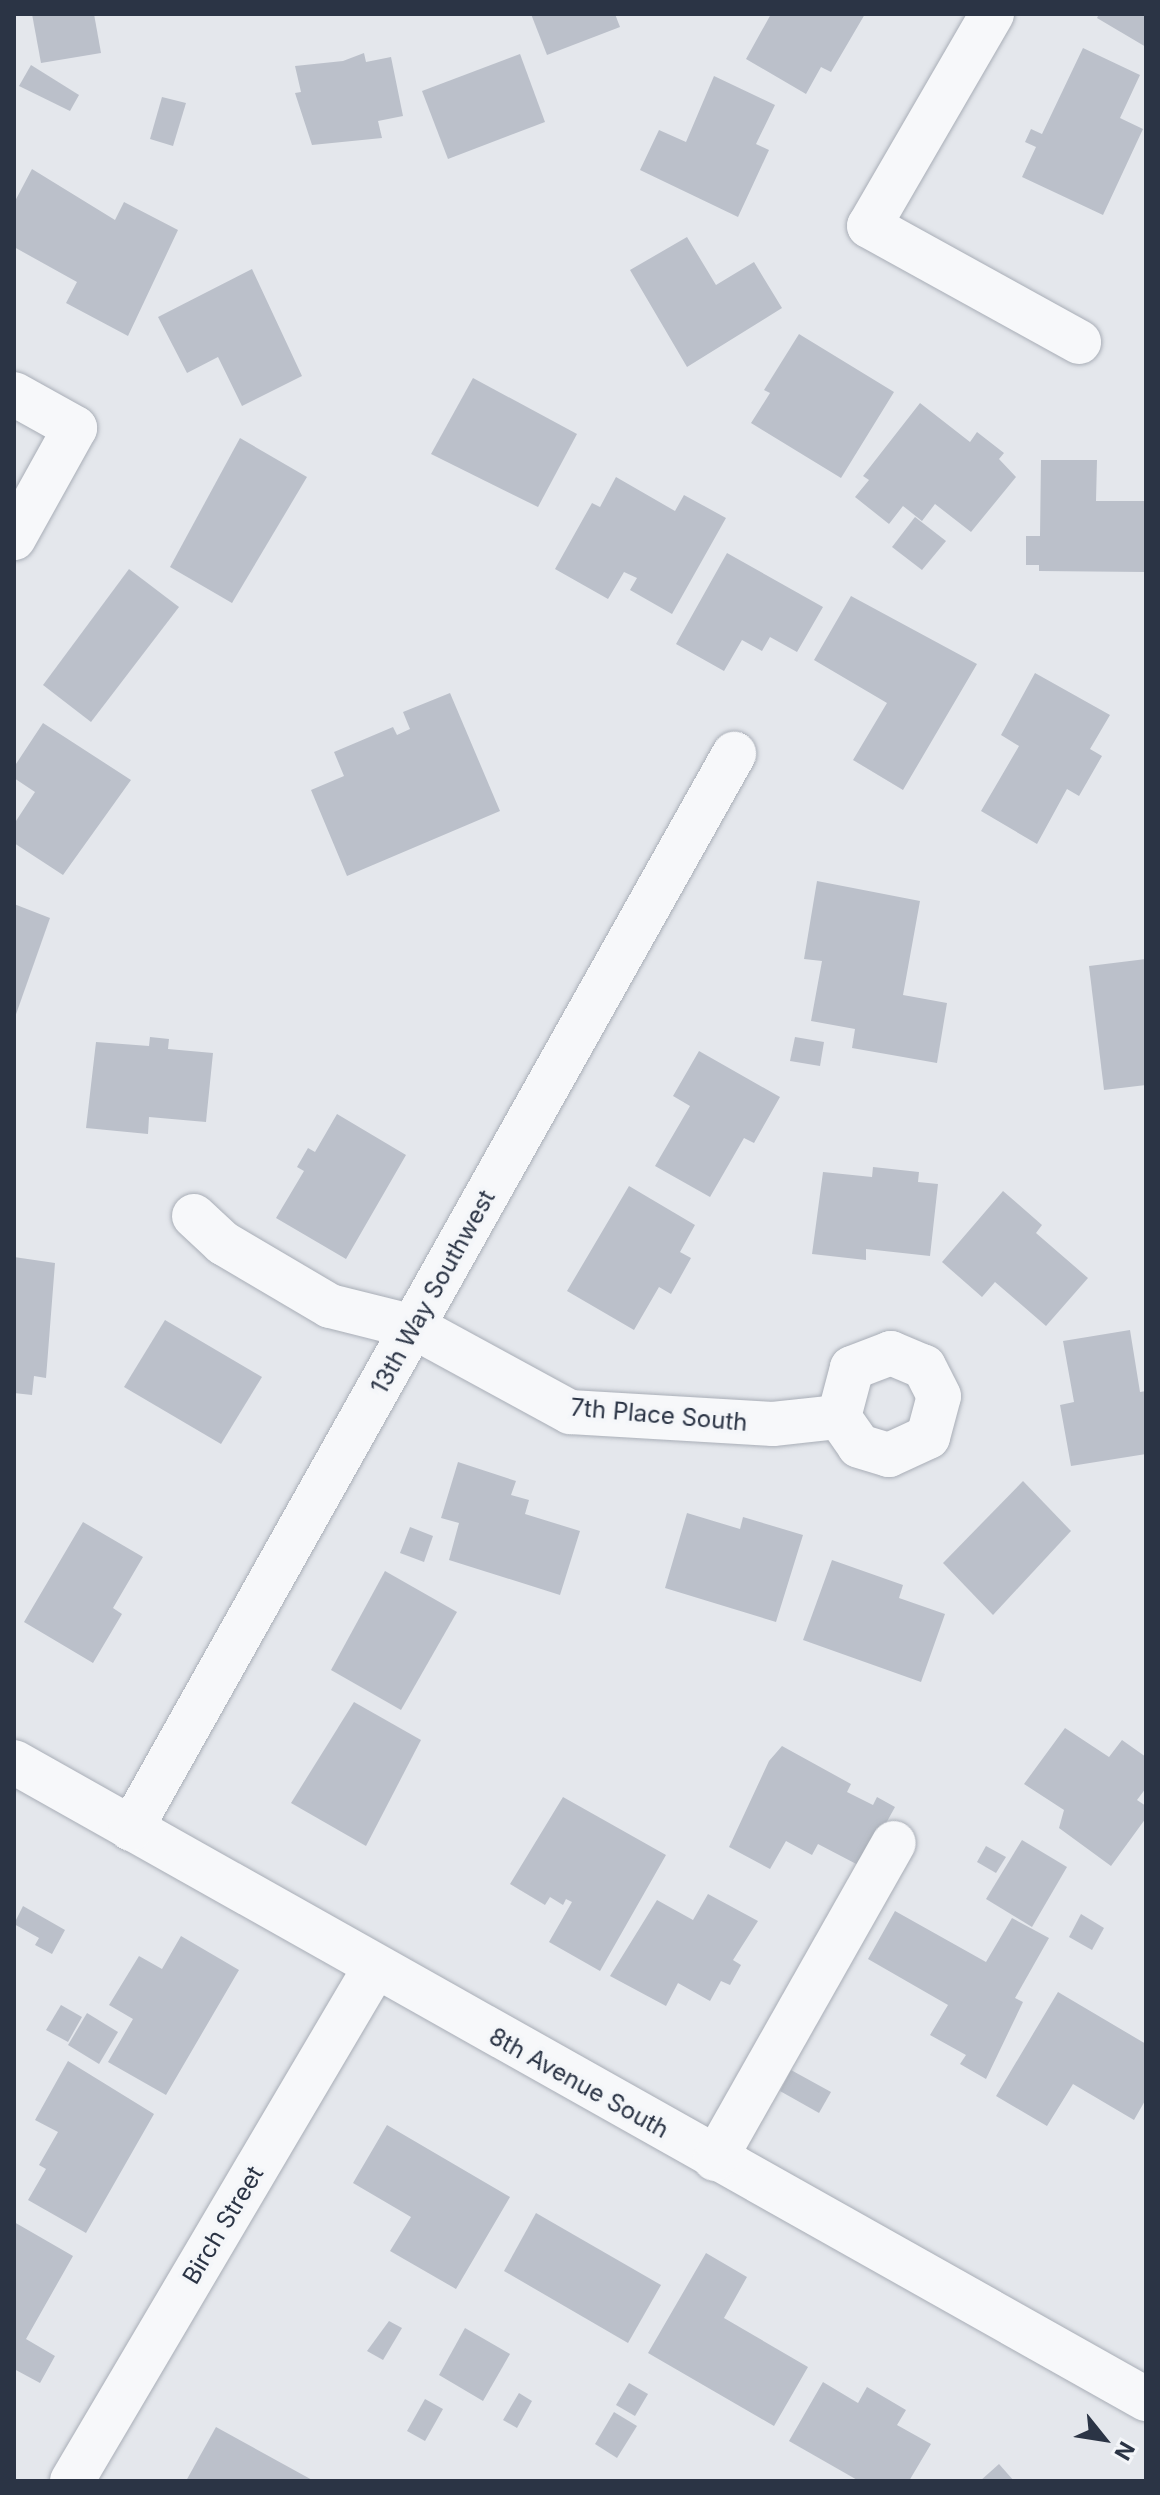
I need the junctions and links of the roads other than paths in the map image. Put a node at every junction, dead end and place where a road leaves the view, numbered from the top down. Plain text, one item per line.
1 (992, 14) edge
2 (1079, 342) dead end
3 (14, 394) edge
4 (14, 538) edge
5 (734, 754) dead end
6 (194, 1216) dead end
7 (414, 1327) junction
8 (839, 1417) dead end
9 (14, 1762) edge
10 (131, 1829) junction
11 (894, 1843) dead end
12 (374, 1969) junction
13 (715, 2159) junction
14 (1146, 2399) edge
15 (72, 2481) edge

1 - 2 street
3 - 4 street
5 - 7 street, 13th Way Southwest
6 - 7 street, 7th Place South
7 - 8 street, 7th Place South
7 - 10 street, 13th Way Southwest
9 - 10 street, 8th Avenue South
10 - 12 street, 8th Avenue South
11 - 13 street
12 - 13 street, 8th Avenue South
12 - 15 street, Birch Street
13 - 14 street, 8th Avenue South

